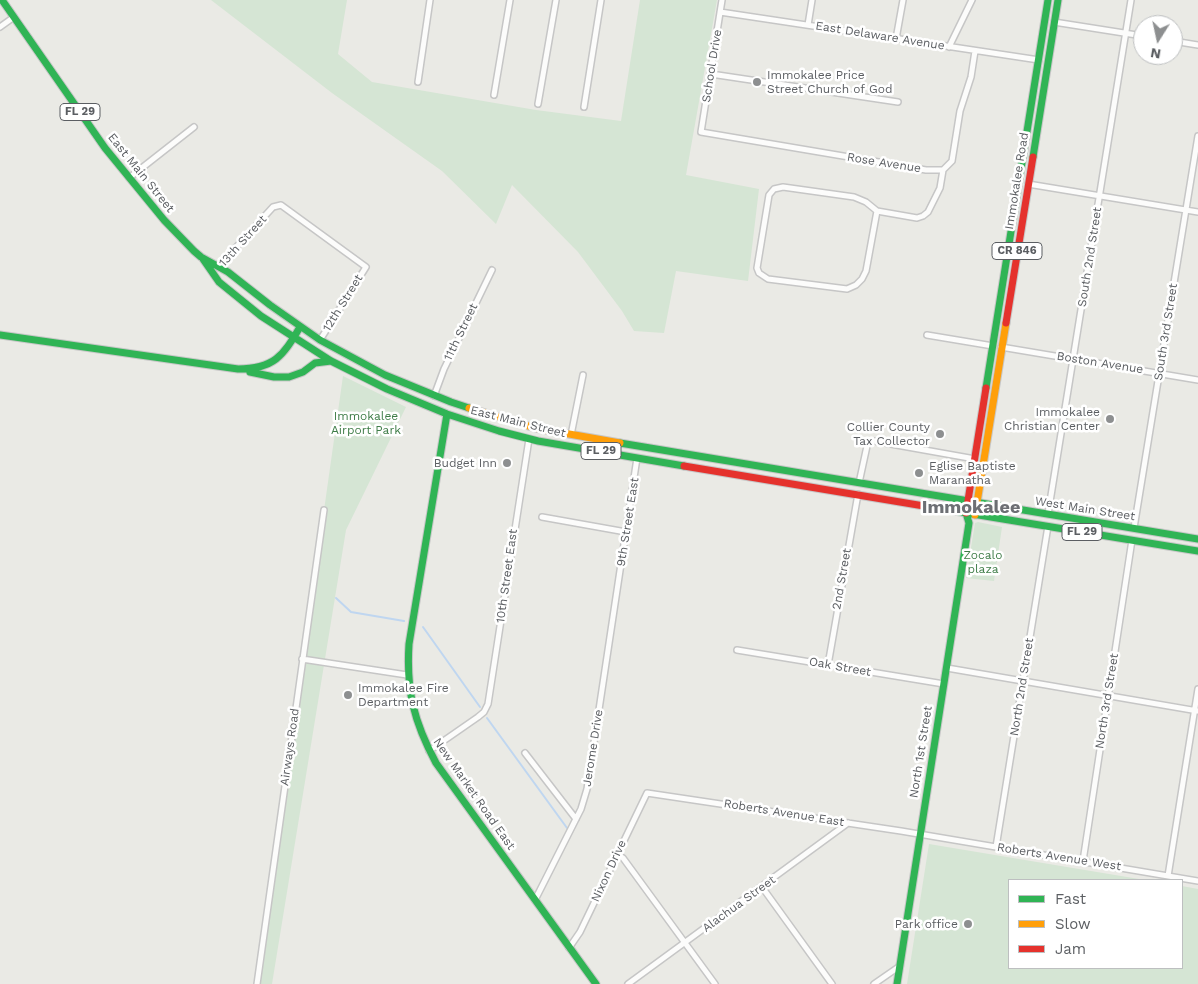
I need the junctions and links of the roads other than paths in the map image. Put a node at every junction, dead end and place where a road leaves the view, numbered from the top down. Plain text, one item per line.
1 (2, 0) edge
2 (430, 0) edge
3 (510, 0) edge
4 (556, 0) edge
5 (601, 0) edge
6 (722, 0) edge
7 (812, 0) edge
8 (903, 0) edge
9 (972, 0) edge
10 (1048, 0) edge
11 (1058, 0) edge
12 (1132, 0) edge
13 (720, 12) junction
14 (14, 17) junction
15 (1045, 20) junction
16 (1054, 22) junction
17 (808, 25) junction
18 (0, 27) edge
19 (1126, 33) junction
20 (1133, 34) edge
21 (896, 39) junction
22 (1183, 43) edge
23 (1198, 45) edge
24 (949, 47) junction
25 (975, 51) junction
26 (1039, 60) junction
27 (1047, 62) junction
28 (711, 74) junction
29 (418, 82) dead end
30 (494, 95) dead end
31 (898, 102) dead end
32 (538, 104) dead end
33 (584, 106) dead end
34 (194, 128) dead end
35 (701, 132) joint
36 (1198, 136) edge
37 (944, 170) junction
38 (129, 179) junction
39 (1019, 182) junction
40 (1028, 184) junction
41 (1100, 196) junction
42 (1186, 210) junction
43 (876, 211) junction
44 (1198, 212) edge
45 (201, 257) junction
46 (219, 266) junction
47 (366, 267) joint
48 (492, 270) dead end
49 (212, 274) junction
50 (300, 327) junction
51 (0, 335) edge
52 (927, 335) dead end
53 (293, 338) junction
54 (320, 340) junction
55 (993, 346) junction
56 (1002, 347) junction
57 (1074, 359) junction
58 (331, 361) junction
59 (238, 369) junction
60 (1159, 373) junction
61 (583, 375) dead end
62 (1198, 380) edge
63 (434, 396) junction
64 (451, 402) junction
65 (447, 414) junction
66 (980, 424) junction
67 (989, 426) junction
68 (571, 435) junction
69 (529, 438) junction
70 (640, 447) junction
71 (638, 458) junction
72 (975, 459) junction
73 (859, 483) junction
74 (858, 494) junction
75 (968, 501) junction
76 (977, 503) junction
77 (324, 510) dead end
78 (966, 513) junction
79 (1048, 514) junction
80 (974, 515) junction
81 (542, 517) dead end
82 (968, 523) junction
83 (1048, 526) junction
84 (1134, 528) junction
85 (626, 532) junction
86 (1198, 539) edge
87 (1132, 540) junction
88 (1198, 549) edge
89 (618, 586) joint
90 (737, 650) dead end
91 (302, 658) junction
92 (828, 665) junction
93 (947, 668) junction
94 (407, 675) junction
95 (1022, 681) junction
96 (944, 684) junction
97 (1198, 689) edge
98 (1108, 696) junction
99 (1196, 711) edge
100 (429, 751) junction
101 (525, 753) dead end
102 (647, 793) joint
103 (576, 819) junction
104 (848, 823) junction
105 (920, 834) junction
106 (996, 847) junction
107 (617, 854) junction
108 (1082, 862) junction
109 (1168, 876) junction
110 (1198, 881) edge
111 (762, 887) junction
112 (535, 900) junction
113 (685, 943) junction
114 (569, 948) junction
115 (900, 966) junction
116 (257, 984) edge
117 (596, 984) edge
118 (628, 984) edge
119 (715, 984) edge
120 (832, 984) edge
121 (874, 984) edge
122 (897, 984) edge

1 - 14 main road, East Main Street / FL 29
2 - 29 street
3 - 30 street
4 - 32 street
5 - 33 street
6 - 13 street, School Drive
7 - 17 street
8 - 21 street
9 - 24 street
10 - 15 main road, Immokalee Road / CR 846
11 - 16 main road, Immokalee Road / CR 846
12 - 19 street, South 2nd Street
13 - 17 street, East Delaware Avenue
13 - 28 street, School Drive
14 - 18 street
14 - 38 main road, East Main Street / FL 29
15 - 16 main road
15 - 26 main road, Immokalee Road / CR 846
16 - 19 street
16 - 27 main road, Immokalee Road / CR 846
17 - 21 street, East Delaware Avenue
19 - 20 street
19 - 41 street, South 2nd Street
21 - 24 street, East Delaware Avenue
22 - 23 street
24 - 25 street, East Delaware Avenue
25 - 26 street, East Delaware Avenue
25 - 37 street
26 - 27 main road
26 - 39 main road, Immokalee Road / CR 846
27 - 40 main road, Immokalee Road / CR 846
28 - 31 street
28 - 35 street, School Drive
34 - 38 street
35 - 37 street, Rose Avenue
36 - 42 street, South 3rd Street
37 - 43 street
38 - 45 main road, East Main Street / FL 29
39 - 40 main road
39 - 55 main road, Immokalee Road / CR 846
40 - 41 street
40 - 56 main road, Immokalee Road / CR 846
41 - 42 street
41 - 57 street, South 2nd Street
42 - 44 street
42 - 60 street, South 3rd Street
43 - 43 street
45 - 46 main road, East Main Street / FL 29
45 - 49 main road, East Main Street / FL 29
46 - 47 street, 13th Street
46 - 49 street, 13th Street
46 - 50 main road, East Main Street / FL 29
47 - 54 street, 12th Street
48 - 63 street, 11th Street
49 - 53 main road, East Main Street / FL 29
50 - 53 main road
50 - 54 main road, East Main Street / FL 29
51 - 59 main road
52 - 55 street
53 - 58 main road, East Main Street / FL 29
53 - 59 main road
54 - 63 main road, East Main Street / FL 29
55 - 56 main road
55 - 66 main road, Immokalee Road / CR 846
56 - 57 street, Boston Avenue
56 - 67 main road, Immokalee Road / CR 846
57 - 60 street, Boston Avenue
57 - 79 street, South 2nd Street
58 - 59 main road
58 - 65 main road, East Main Street / FL 29
60 - 62 street, Boston Avenue
60 - 84 street, South 3rd Street
61 - 68 street
63 - 64 main road, East Main Street / FL 29
64 - 65 main road, New Market Road East
64 - 68 main road, East Main Street / FL 29
65 - 69 main road, East Main Street / FL 29
65 - 94 main road, New Market Road East
66 - 67 main road
66 - 72 main road, Immokalee Road / CR 846
67 - 76 main road, Immokalee Road / CR 846
68 - 70 main road, East Main Street / FL 29
69 - 71 main road, East Main Street / FL 29
69 - 100 street, 10th Street East
70 - 71 main road
70 - 73 main road, East Main Street / FL 29
71 - 74 main road, East Main Street / FL 29
71 - 85 street, 9th Street East
72 - 73 street
72 - 75 main road, Immokalee Road / CR 846
73 - 74 main road
73 - 75 main road, East Main Street / FL 29
74 - 78 main road, East Main Street / FL 29
74 - 92 street, 2nd Street
75 - 76 main road, West Main Street / FL 29
75 - 78 main road, Immokalee Road / CR 846
76 - 79 main road, West Main Street / FL 29
76 - 80 main road, Immokalee Road / CR 846
77 - 91 street, Airways Road
78 - 80 main road, West Main Street / FL 29
78 - 82 main road, North 1st Street
79 - 84 main road, West Main Street / FL 29
80 - 82 main road, North 1st Street
80 - 83 main road, West Main Street / FL 29
81 - 85 street
82 - 93 main road, North 1st Street
83 - 87 main road, West Main Street / FL 29
83 - 95 street, North 2nd Street
84 - 86 main road, West Main Street / FL 29
84 - 87 main road
85 - 89 street, 9th Street East
87 - 88 main road, West Main Street / FL 29
87 - 98 street, North 3rd Street
89 - 103 street, Jerome Drive
90 - 92 street, Oak Street
91 - 94 street
91 - 116 street, Airways Road
92 - 96 street, Oak Street
93 - 95 street
93 - 96 main road, North 1st Street
94 - 100 main road, New Market Road East
95 - 98 street
95 - 106 street, North 2nd Street
96 - 105 main road, North 1st Street
97 - 99 street
98 - 99 street
98 - 108 street, North 3rd Street
99 - 109 street
100 - 112 main road, New Market Road East
101 - 103 street
102 - 104 street, Roberts Avenue East
102 - 107 street, Nixon Drive
103 - 112 street, Jerome Drive
104 - 105 street, Roberts Avenue East
104 - 111 street, Alachua Street
105 - 106 street, Roberts Avenue West
105 - 115 main road, North 1st Street
106 - 108 street, Roberts Avenue West
107 - 113 street
107 - 114 street, Nixon Drive
108 - 109 street, Roberts Avenue West
109 - 110 street, Roberts Avenue West
111 - 113 street, Alachua Street
111 - 120 street
112 - 114 main road, New Market Road East
113 - 118 street, Alachua Street
113 - 119 street
114 - 117 main road, New Market Road East
115 - 121 street
115 - 122 main road, North 1st Street

